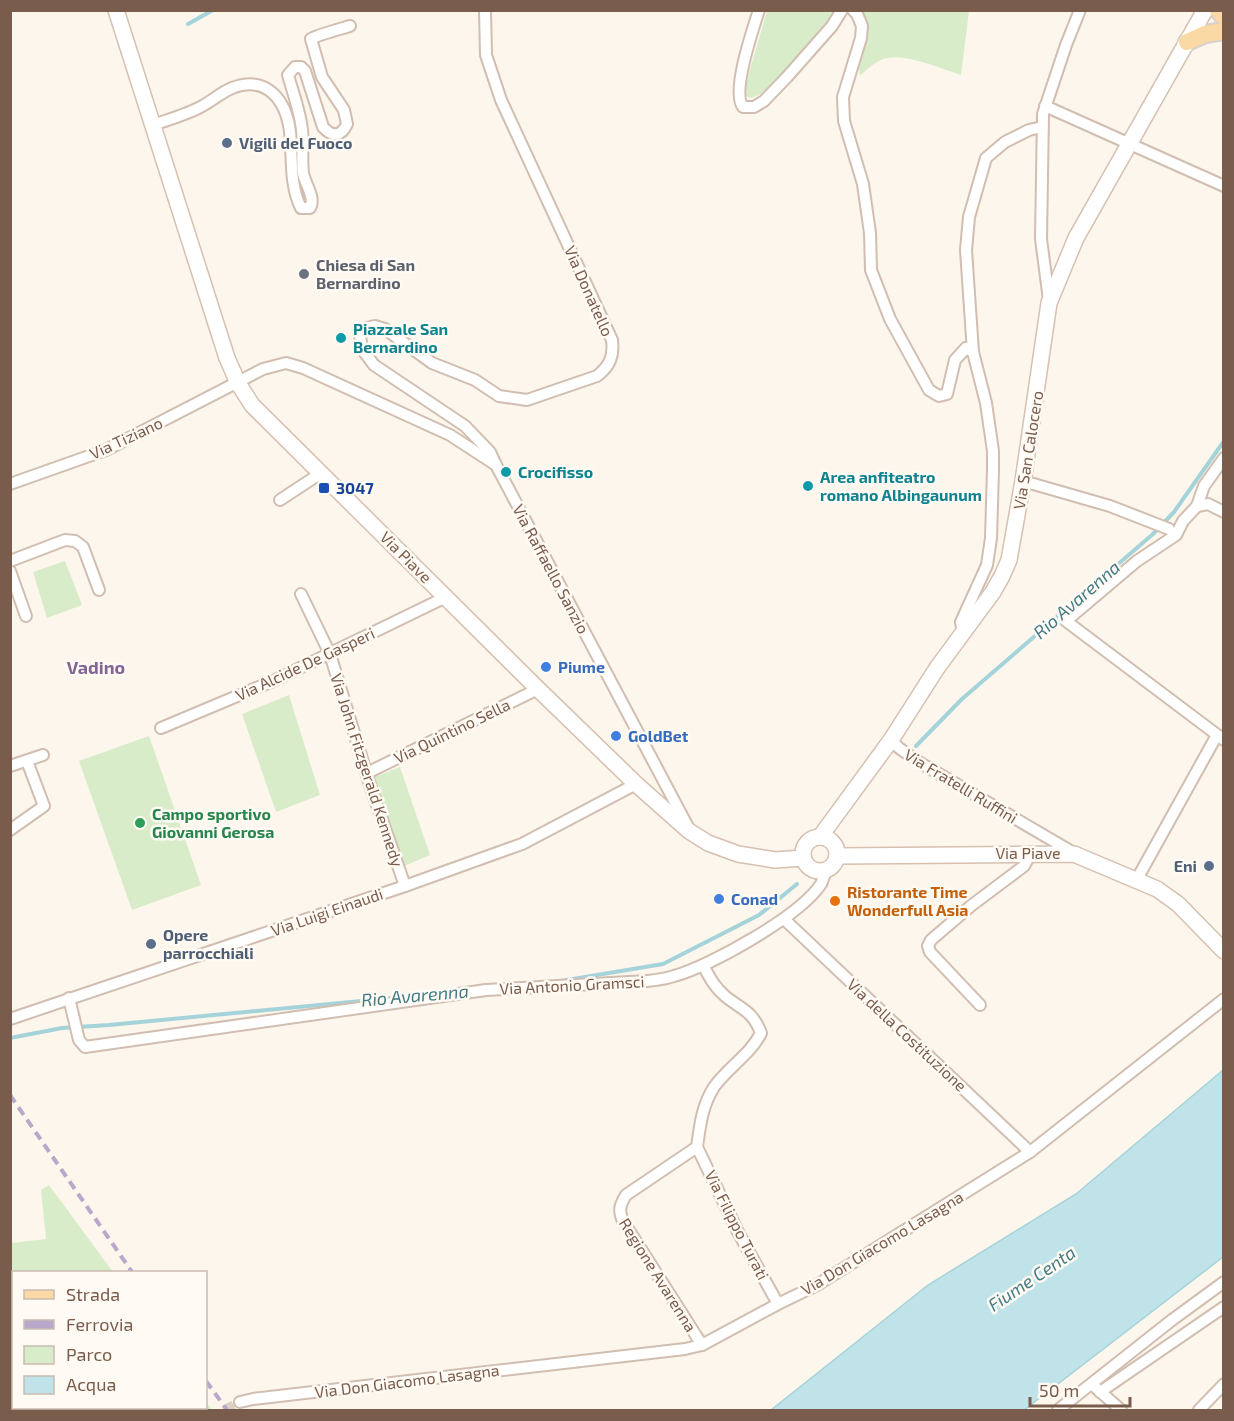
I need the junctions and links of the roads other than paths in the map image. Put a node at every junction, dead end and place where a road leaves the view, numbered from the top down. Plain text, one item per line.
1 (117, 10) edge
2 (485, 10) edge
3 (759, 10) edge
4 (842, 10) edge
5 (853, 10) edge
6 (1080, 10) edge
7 (1205, 10) edge
8 (1218, 10) edge
9 (1224, 16) edge
10 (350, 26) dead end
11 (1224, 31) edge
12 (1187, 42) junction
13 (1046, 106) junction
14 (153, 125) junction
15 (1042, 127) junction
16 (1130, 144) junction
17 (1224, 186) edge
18 (1049, 303) junction
19 (973, 352) junction
20 (238, 383) junction
21 (1224, 458) edge
22 (496, 465) junction
23 (321, 473) junction
24 (1023, 481) junction
25 (10, 484) edge
26 (280, 500) dead end
27 (1197, 506) junction
28 (1224, 512) edge
29 (1169, 529) dead end
30 (10, 561) edge
31 (10, 571) edge
32 (14, 590) edge
33 (99, 590) dead end
34 (301, 594) dead end
35 (446, 597) junction
36 (26, 616) dead end
37 (963, 633) junction
38 (330, 654) junction
39 (538, 689) junction
40 (161, 728) dead end
41 (1220, 737) edge
42 (891, 740) junction
43 (43, 755) dead end
44 (27, 761) junction
45 (10, 766) edge
46 (367, 773) junction
47 (636, 784) junction
48 (10, 830) edge
49 (689, 831) junction
50 (820, 837) junction
51 (1031, 853) junction
52 (1074, 854) junction
53 (837, 856) junction
54 (803, 858) junction
55 (826, 871) junction
56 (1137, 879) junction
57 (405, 886) junction
58 (784, 919) junction
59 (1224, 951) edge
60 (703, 965) junction
61 (1224, 999) edge
62 (70, 1003) junction
63 (980, 1005) dead end
64 (10, 1019) edge
65 (697, 1146) junction
66 (1030, 1152) junction
67 (1224, 1282) edge
68 (778, 1304) junction
69 (1224, 1307) edge
70 (702, 1345) junction
71 (1224, 1384) edge
72 (1096, 1388) junction
73 (240, 1402) tunnel mouth
74 (1058, 1410) edge
75 (1121, 1410) edge
76 (1199, 1410) edge

1 - 14 main road, Via Piave
2 - 22 street, Via Donatello
3 - 4 street
5 - 19 street
6 - 13 street
7 - 12 main road, Via San Calocero
8 - 9 main road
10 - 14 street
11 - 12 main road
12 - 16 main road, Via San Calocero
13 - 15 street
13 - 16 street
14 - 20 main road, Via Piave
15 - 18 street
15 - 19 street
16 - 17 street
16 - 18 main road, Via San Calocero
18 - 24 main road, Via San Calocero
19 - 37 street
20 - 22 street, Via Raffaello Sanzio
20 - 23 main road, Via Piave
20 - 25 street, Via Tiziano
21 - 27 street
22 - 49 street, Via Raffaello Sanzio
23 - 26 street
23 - 35 main road, Via Piave
24 - 29 street
24 - 37 main road, Via San Calocero
27 - 28 street
27 - 41 street
30 - 33 street
31 - 32 street
32 - 36 street
34 - 38 street, Via John Fitzgerald Kennedy
35 - 38 street, Via Alcide De Gasperi
35 - 39 main road, Via Piave
37 - 42 main road, Via San Calocero
38 - 40 street, Via Alcide De Gasperi
38 - 46 street, Via John Fitzgerald Kennedy
39 - 46 street, Via Quintino Sella
39 - 47 main road, Via Piave
41 - 56 street
42 - 50 main road, Via Fratelli Ruffini
42 - 52 street, Via Fratelli Ruffini
43 - 44 street
44 - 45 street
44 - 48 street
46 - 57 street, Via John Fitzgerald Kennedy
47 - 49 main road, Via Piave
47 - 57 street, Via Luigi Einaudi
49 - 54 main road, Via Piave
50 - 53 main road
50 - 54 main road
51 - 52 main road, Via Piave
51 - 53 main road, Via Piave
51 - 63 street
52 - 56 main road, Via Piave
53 - 55 main road
54 - 55 main road
55 - 58 street, Via Antonio Gramsci
56 - 59 main road, Via Piave
57 - 62 street, Via Luigi Einaudi
58 - 60 street, Via Antonio Gramsci
58 - 66 street, Via della Costituzione
60 - 62 street, Via Antonio Gramsci
60 - 65 street
61 - 66 street, Via Don Giacomo Lasagna
62 - 64 street, Via Luigi Einaudi
65 - 68 street, Via Filippo Turati
65 - 70 street, Regione Avarenna
66 - 68 street, Via Don Giacomo Lasagna
67 - 72 street
68 - 70 street, Via Don Giacomo Lasagna
69 - 72 street
70 - 73 street, Via Don Giacomo Lasagna
71 - 76 street
72 - 74 street
72 - 75 street

